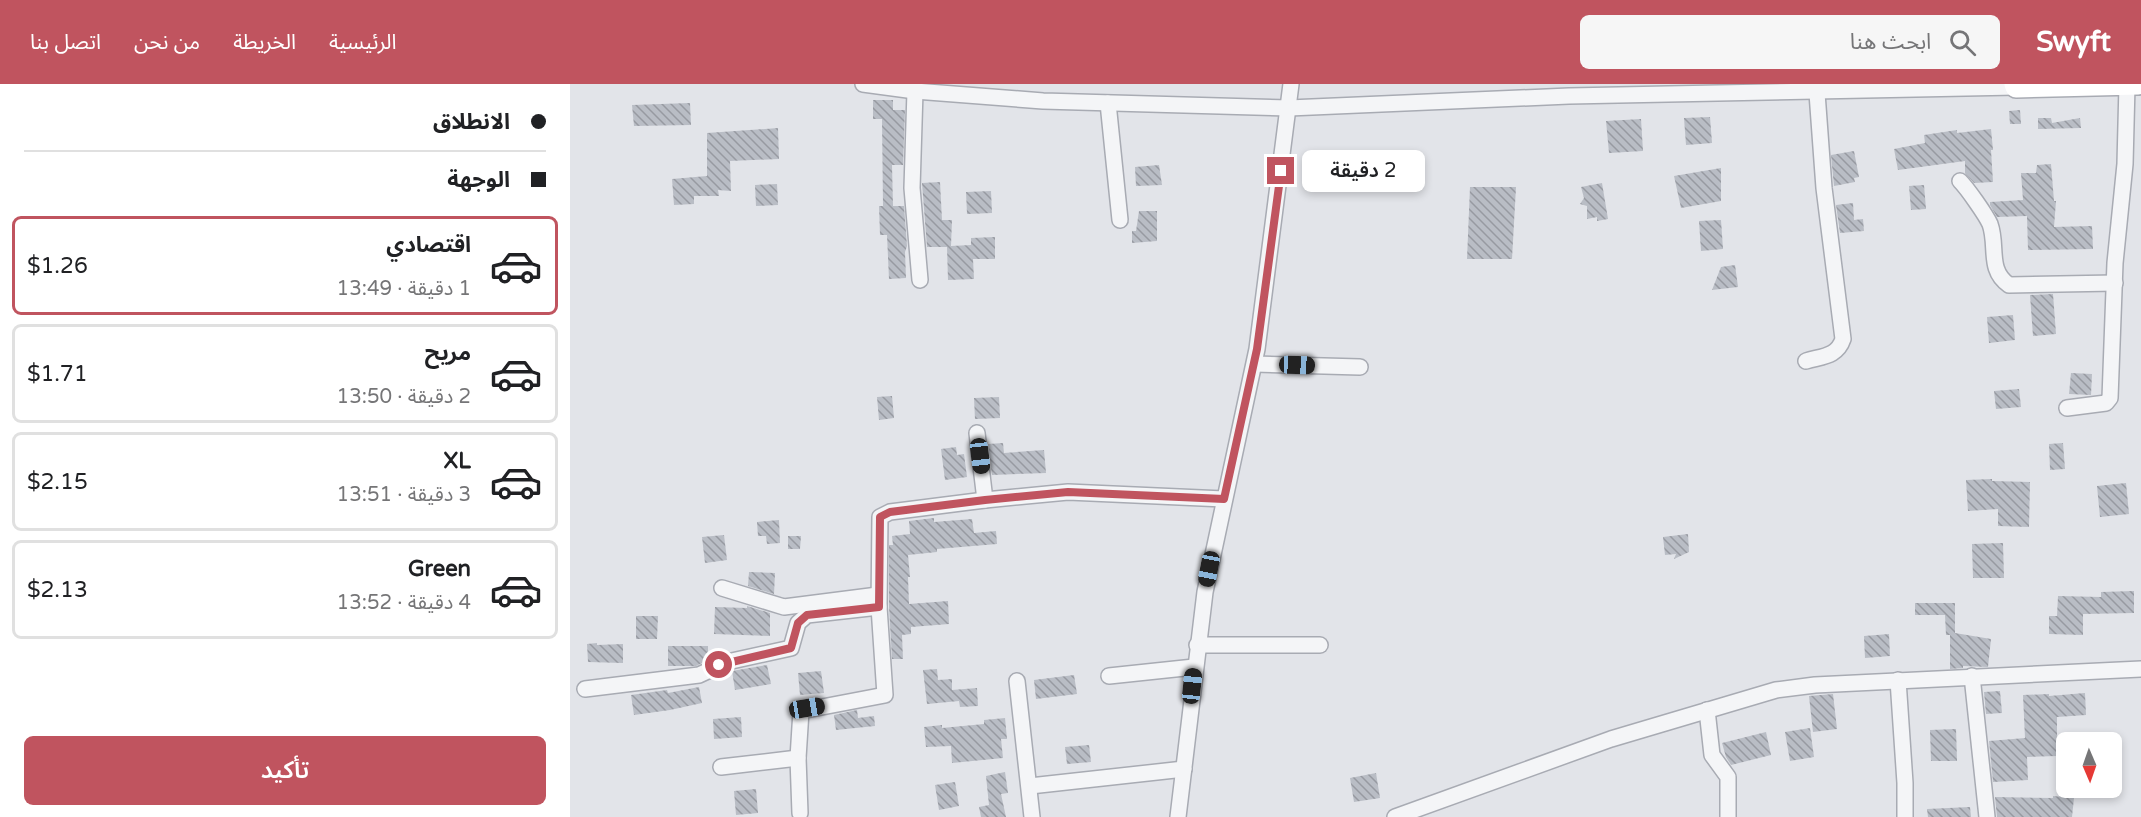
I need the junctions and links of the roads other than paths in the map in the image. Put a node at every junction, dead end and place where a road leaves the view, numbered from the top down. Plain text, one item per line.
1 (863, 84) edge
2 (1291, 84) edge
3 (2138, 84) edge
4 (2127, 85) edge
5 (2015, 86) edge
6 (915, 91) junction
7 (1817, 93) junction
8 (1108, 103) junction
9 (1289, 108) junction
10 (1960, 182) dead end
11 (1120, 220) dead end
12 (920, 280) dead end
13 (2115, 282) junction
14 (1806, 361) dead end
15 (1255, 364) junction
16 (1360, 367) dead end
17 (2067, 408) dead end
18 (977, 434) dead end
19 (1224, 499) junction
20 (985, 500) junction
21 (723, 588) dead end
22 (879, 601) junction
23 (1197, 645) junction
24 (1320, 645) dead end
25 (1194, 668) junction
26 (2141, 669) edge
27 (1109, 676) dead end
28 (1972, 676) junction
29 (1899, 680) junction
30 (1017, 681) dead end
31 (585, 689) dead end
32 (1707, 710) junction
33 (798, 758) junction
34 (721, 767) dead end
35 (1184, 769) junction
36 (1030, 786) junction
37 (800, 813) dead end
38 (1032, 817) edge
39 (1178, 817) edge
40 (1395, 817) edge
41 (1728, 817) edge
42 (1905, 817) edge
43 (1987, 817) edge

1 - 6 street
2 - 9 street
3 - 4 street
4 - 5 street
4 - 13 street
5 - 7 street
6 - 8 street
6 - 12 street
7 - 9 street
7 - 14 street
8 - 9 street
8 - 11 street
9 - 15 street
10 - 13 street
13 - 17 street
15 - 16 street
15 - 19 street
18 - 20 street
19 - 20 street
19 - 23 street
20 - 22 street
21 - 22 street
22 - 31 street
22 - 33 street
23 - 24 street
23 - 25 street
25 - 27 street
25 - 35 street
26 - 28 street
28 - 29 street
28 - 43 street
29 - 32 street
29 - 42 street
30 - 36 street
32 - 40 street
32 - 41 street
33 - 34 street
33 - 37 street
35 - 36 street
35 - 39 street
36 - 38 street

